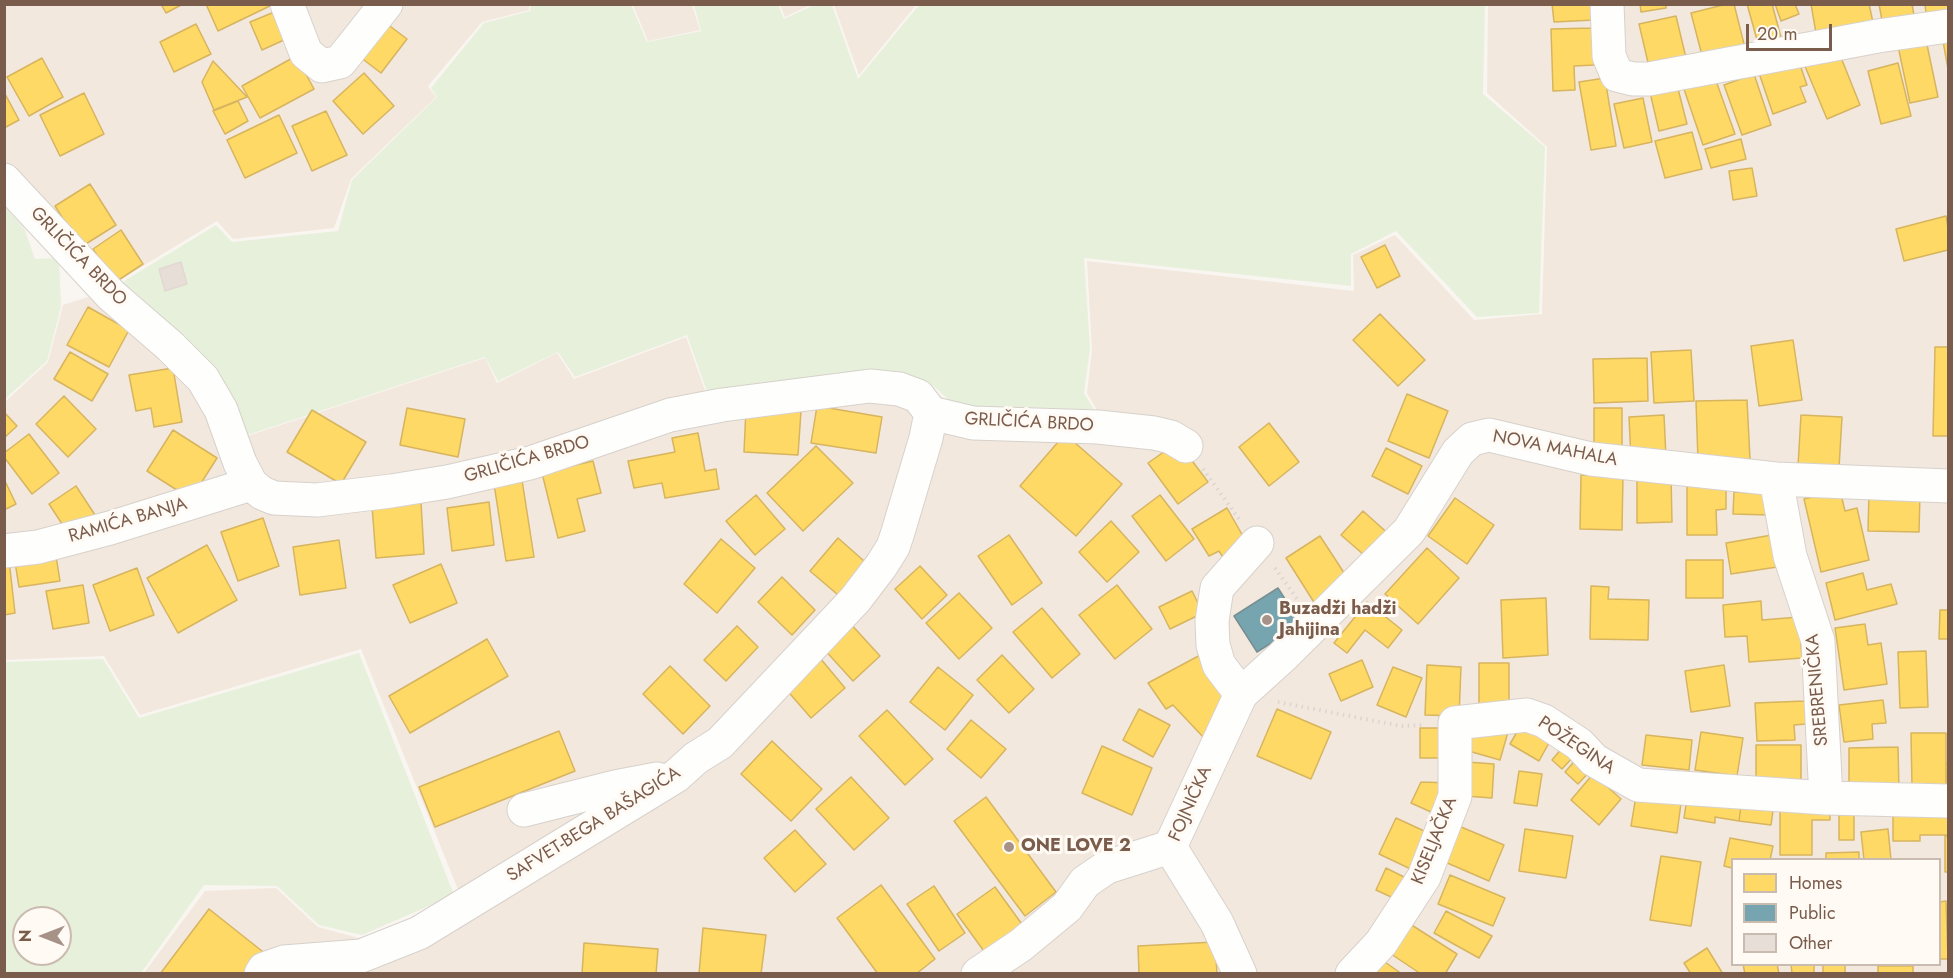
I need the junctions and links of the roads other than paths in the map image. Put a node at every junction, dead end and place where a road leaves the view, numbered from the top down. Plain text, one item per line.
1 (287, 4) edge
2 (386, 4) edge
3 (1607, 4) edge
4 (1948, 26) edge
5 (4, 180) edge
6 (931, 413) junction
7 (1186, 446) dead end
8 (1776, 478) junction
9 (251, 484) junction
10 (1948, 486) edge
11 (1257, 543) dead end
12 (4, 551) edge
13 (1240, 694) junction
14 (1455, 723) joint
15 (676, 776) junction
16 (1826, 798) junction
17 (1948, 801) edge
18 (524, 810) dead end
19 (1170, 847) junction
20 (261, 974) edge
21 (978, 974) edge
22 (1240, 974) edge
23 (1352, 974) edge

1 - 2 street
3 - 4 street
5 - 9 street, GRLIČIĆA BRDO
6 - 7 street, GRLIČIĆA BRDO
6 - 9 street, GRLIČIĆA BRDO
6 - 15 street, SAFVET-BEGA BAŠAGIĆA
8 - 10 street, NOVA MAHALA
8 - 13 street, NOVA MAHALA
8 - 16 street, SREBRENIČKA
9 - 12 street, RAMIĆA BANJA
11 - 13 street
13 - 19 street, FOJNIČKA
14 - 16 street, POŽEGINA
14 - 23 street, KISELJAČKA
15 - 18 street
15 - 20 street, SAFVET-BEGA BAŠAGIĆA
16 - 17 street, POŽEGINA
19 - 21 street
19 - 22 street, FOJNIČKA

